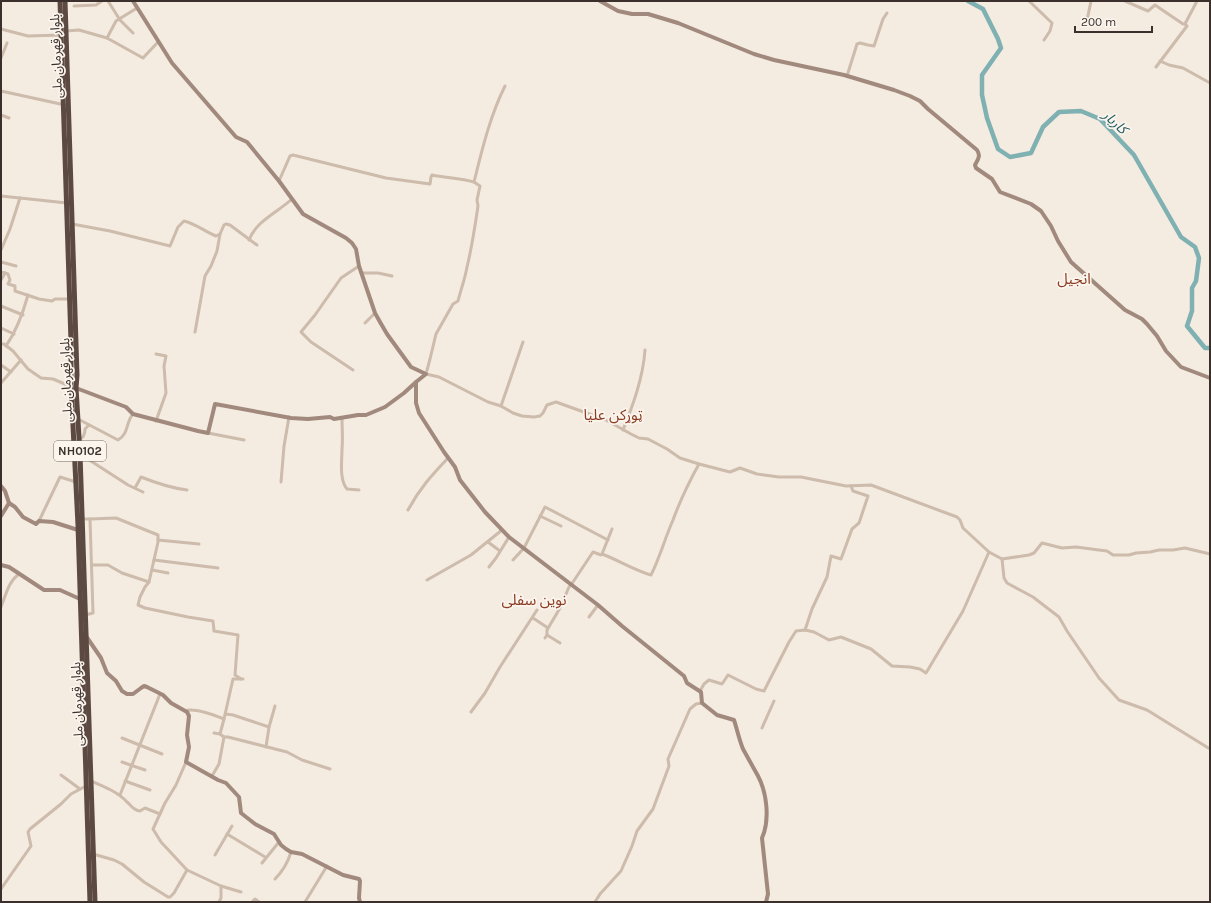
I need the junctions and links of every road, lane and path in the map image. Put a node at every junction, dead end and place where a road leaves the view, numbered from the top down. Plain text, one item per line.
1 (60, 1) edge
2 (65, 1) edge
3 (102, 1) edge
4 (108, 1) edge
5 (133, 1) edge
6 (600, 1) edge
7 (1029, 1) edge
8 (1091, 1) edge
9 (1125, 1) edge
10 (1197, 1) edge
11 (74, 6) dead end
12 (137, 8) junction
13 (887, 13) dead end
14 (120, 20) junction
15 (1185, 24) junction
16 (1086, 25) dead end
17 (1, 29) edge
18 (64, 33) junction
19 (133, 33) dead end
20 (107, 38) junction
21 (1044, 40) dead end
22 (158, 42) junction
23 (7, 43) dead end
24 (1, 58) edge
25 (1161, 62) junction
26 (1156, 67) dead end
27 (847, 76) junction
28 (1210, 83) edge
29 (505, 86) dead end
30 (1, 91) edge
31 (66, 105) junction
32 (1, 115) edge
33 (9, 118) dead end
34 (279, 181) junction
35 (474, 182) junction
36 (1, 196) edge
37 (20, 198) junction
38 (292, 199) junction
39 (67, 203) junction
40 (72, 224) junction
41 (220, 234) junction
42 (248, 240) junction
43 (257, 245) dead end
44 (1, 250) edge
45 (1, 262) edge
46 (16, 266) dead end
47 (359, 266) junction
48 (3, 273) edge
49 (361, 273) junction
50 (392, 276) dead end
51 (1, 280) edge
52 (28, 295) junction
53 (70, 299) junction
54 (1, 306) edge
55 (375, 313) junction
56 (22, 315) junction
57 (365, 323) dead end
58 (1, 328) edge
59 (195, 332) dead end
60 (14, 334) junction
61 (523, 342) dead end
62 (1, 344) edge
63 (6, 346) junction
64 (644, 350) dead end
65 (156, 354) dead end
66 (21, 360) junction
67 (1, 365) edge
68 (353, 370) dead end
69 (11, 372) junction
70 (426, 374) junction
71 (1210, 378) edge
72 (416, 382) junction
73 (1, 383) edge
74 (73, 387) junction
75 (501, 406) junction
76 (133, 414) junction
77 (289, 417) junction
78 (342, 418) junction
79 (78, 419) junction
80 (156, 421) junction
81 (89, 425) junction
82 (623, 430) junction
83 (208, 433) junction
84 (79, 439) junction
85 (244, 440) dead end
86 (74, 452) junction
87 (80, 454) junction
88 (448, 458) junction
89 (699, 464) junction
90 (76, 482) junction
91 (281, 482) dead end
92 (1, 486) edge
93 (851, 486) junction
94 (135, 488) junction
95 (187, 490) dead end
96 (359, 490) dead end
97 (143, 492) dead end
98 (9, 503) junction
99 (408, 510) dead end
100 (1, 516) edge
101 (540, 516) junction
102 (82, 519) junction
103 (90, 519) junction
104 (39, 521) junction
105 (561, 526) dead end
106 (612, 529) dead end
107 (78, 530) junction
108 (502, 530) junction
109 (509, 537) junction
110 (158, 540) junction
111 (608, 540) junction
112 (488, 542) junction
113 (199, 544) dead end
114 (524, 548) junction
115 (500, 551) junction
116 (989, 552) junction
117 (602, 554) junction
118 (1210, 554) edge
119 (1002, 559) junction
120 (154, 560) junction
121 (513, 560) dead end
122 (1, 565) edge
123 (92, 565) junction
124 (489, 567) dead end
125 (218, 568) dead end
126 (152, 570) junction
127 (168, 573) dead end
128 (19, 574) junction
129 (427, 580) dead end
130 (149, 582) junction
131 (572, 585) junction
132 (80, 599) junction
133 (598, 605) junction
134 (1, 607) edge
135 (537, 610) dead end
136 (85, 615) junction
137 (589, 617) dead end
138 (533, 618) junction
139 (548, 628) junction
140 (805, 630) junction
141 (83, 633) junction
142 (560, 643) dead end
143 (700, 691) junction
144 (160, 694) junction
145 (774, 701) dead end
146 (702, 703) junction
147 (275, 706) dead end
148 (185, 711) junction
149 (471, 712) dead end
150 (226, 714) junction
151 (224, 719) junction
152 (269, 727) junction
153 (762, 728) dead end
154 (214, 733) dead end
155 (220, 734) junction
156 (224, 737) junction
157 (122, 738) dead end
158 (140, 744) junction
159 (266, 747) junction
160 (1210, 749) edge
161 (162, 754) dead end
162 (122, 762) dead end
163 (186, 762) junction
164 (131, 765) junction
165 (330, 769) dead end
166 (145, 770) dead end
167 (61, 775) dead end
168 (212, 776) junction
169 (91, 781) junction
170 (125, 781) junction
171 (86, 786) junction
172 (80, 789) junction
173 (150, 790) dead end
174 (120, 795) junction
175 (160, 814) junction
176 (232, 826) dead end
177 (227, 834) junction
178 (279, 842) junction
179 (291, 852) junction
180 (93, 854) junction
181 (215, 855) dead end
182 (265, 857) junction
183 (262, 863) dead end
184 (327, 866) junction
185 (187, 870) junction
186 (275, 879) dead end
187 (221, 886) junction
188 (1, 889) edge
189 (241, 892) dead end
190 (90, 902) edge
191 (95, 902) edge
192 (219, 902) edge
193 (252, 902) edge
194 (260, 902) edge
195 (305, 902) edge
196 (360, 902) edge
197 (595, 902) edge
198 (766, 902) edge

1 - 18 highway, بلوار قهرمان ملی / NH0102
2 - 18 highway, بلوار قهرمان ملی / NH0102
3 - 11 street
4 - 14 street
5 - 12 street
6 - 27 street
7 - 21 street
8 - 16 street
9 - 15 street
10 - 15 street
12 - 14 street
12 - 22 street
13 - 27 street
14 - 19 street
14 - 20 street
15 - 25 street
17 - 18 street
18 - 20 street
18 - 31 highway, بلوار قهرمان ملی / NH0102
20 - 22 street
22 - 34 street
23 - 24 street
25 - 26 street
25 - 28 street
27 - 71 street
29 - 35 street
30 - 31 street
31 - 39 highway, بلوار قهرمان ملی / NH0102
31 - 40 highway, بلوار قهرمان ملی / NH0102
32 - 33 street
34 - 35 street
34 - 38 street
35 - 70 street
36 - 37 street
37 - 39 street
37 - 44 street
38 - 42 street
38 - 47 street
39 - 53 highway, بلوار قهرمان ملی / NH0102
40 - 41 street
40 - 74 highway, بلوار قهرمان ملی / NH0102
41 - 42 street
41 - 59 street
42 - 43 street
45 - 46 street
47 - 49 street
47 - 68 street
48 - 51 street
48 - 52 street
49 - 50 street
49 - 55 street
52 - 53 street
52 - 56 street
53 - 74 highway, بلوار قهرمان ملی / NH0102
54 - 56 street
55 - 57 street
55 - 70 street
56 - 60 street
58 - 60 street
60 - 63 street
61 - 75 street
62 - 63 street
63 - 66 street
64 - 82 street
65 - 80 street
66 - 69 street
66 - 74 street
67 - 69 street
69 - 73 street
70 - 72 street
70 - 75 street
72 - 78 street
72 - 88 street
74 - 76 street
74 - 79 highway, بلوار قهرمان ملی / NH0102
74 - 86 highway, بلوار قهرمان ملی / NH0102
75 - 82 street
76 - 80 street
76 - 81 street
77 - 78 street
77 - 83 street
77 - 91 street
78 - 96 street
79 - 81 street
79 - 84 highway, بلوار قهرمان ملی / NH0102
80 - 83 street
81 - 84 street
82 - 89 street
83 - 85 street
84 - 87 highway, بلوار قهرمان ملی / NH0102
86 - 87 street
86 - 90 highway, بلوار قهرمان ملی / NH0102
87 - 94 street
87 - 102 highway, بلوار قهرمان ملی / NH0102
88 - 99 street
88 - 108 street
89 - 93 street
89 - 117 street
90 - 104 street
90 - 107 highway, بلوار قهرمان ملی / NH0102
92 - 98 street
93 - 116 street
93 - 140 street
94 - 95 street
94 - 97 street
98 - 100 street
98 - 104 street
101 - 105 street
101 - 111 street
101 - 114 street
102 - 103 street
102 - 136 highway, بلوار قهرمان ملی / NH0102
103 - 110 street
103 - 123 street
104 - 107 street
106 - 111 street
107 - 132 highway, بلوار قهرمان ملی / NH0102
108 - 109 street
108 - 112 street
109 - 114 street
109 - 115 street
110 - 113 street
110 - 120 street
111 - 117 street
112 - 115 street
112 - 129 street
114 - 121 street
114 - 131 street
115 - 124 street
116 - 119 street
116 - 140 street
117 - 131 street
118 - 119 street
119 - 160 street
120 - 125 street
120 - 126 street
122 - 128 street
123 - 130 street
123 - 136 street
126 - 127 street
126 - 130 street
128 - 132 street
128 - 134 street
130 - 150 street
131 - 133 street
131 - 139 street
132 - 141 highway, بلوار قهرمان ملی / NH0102
133 - 137 street
133 - 143 street
135 - 138 street
136 - 141 highway, بلوار قهرمان ملی / NH0102
138 - 139 street
138 - 149 street
139 - 142 street
140 - 143 street
141 - 144 street
141 - 169 highway, بلوار قهرمان ملی / NH0102
141 - 171 highway, بلوار قهرمان ملی / NH0102
143 - 146 street
144 - 148 street
144 - 158 street
145 - 153 street
146 - 197 street
146 - 198 street
147 - 152 street
148 - 151 street
148 - 163 street
150 - 151 street
150 - 152 street
151 - 155 street
152 - 159 street
154 - 155 street
155 - 156 street
156 - 159 street
156 - 168 street
157 - 158 street
158 - 161 street
158 - 164 street
159 - 165 street
162 - 164 street
163 - 168 street
163 - 175 street
164 - 166 street
164 - 170 street
167 - 172 street
168 - 178 street
169 - 174 street
169 - 180 highway, بلوار قهرمان ملی / NH0102
170 - 173 street
170 - 174 street
171 - 172 street
171 - 190 highway, بلوار قهرمان ملی / NH0102
172 - 188 street
174 - 175 street
175 - 185 street
176 - 177 street
177 - 181 street
177 - 182 street
178 - 179 street
178 - 182 street
179 - 184 street
179 - 186 street
180 - 185 street
180 - 191 highway, بلوار قهرمان ملی / NH0102
182 - 183 street
184 - 195 street
184 - 196 street
185 - 187 street
187 - 189 street
187 - 192 street
193 - 194 street

